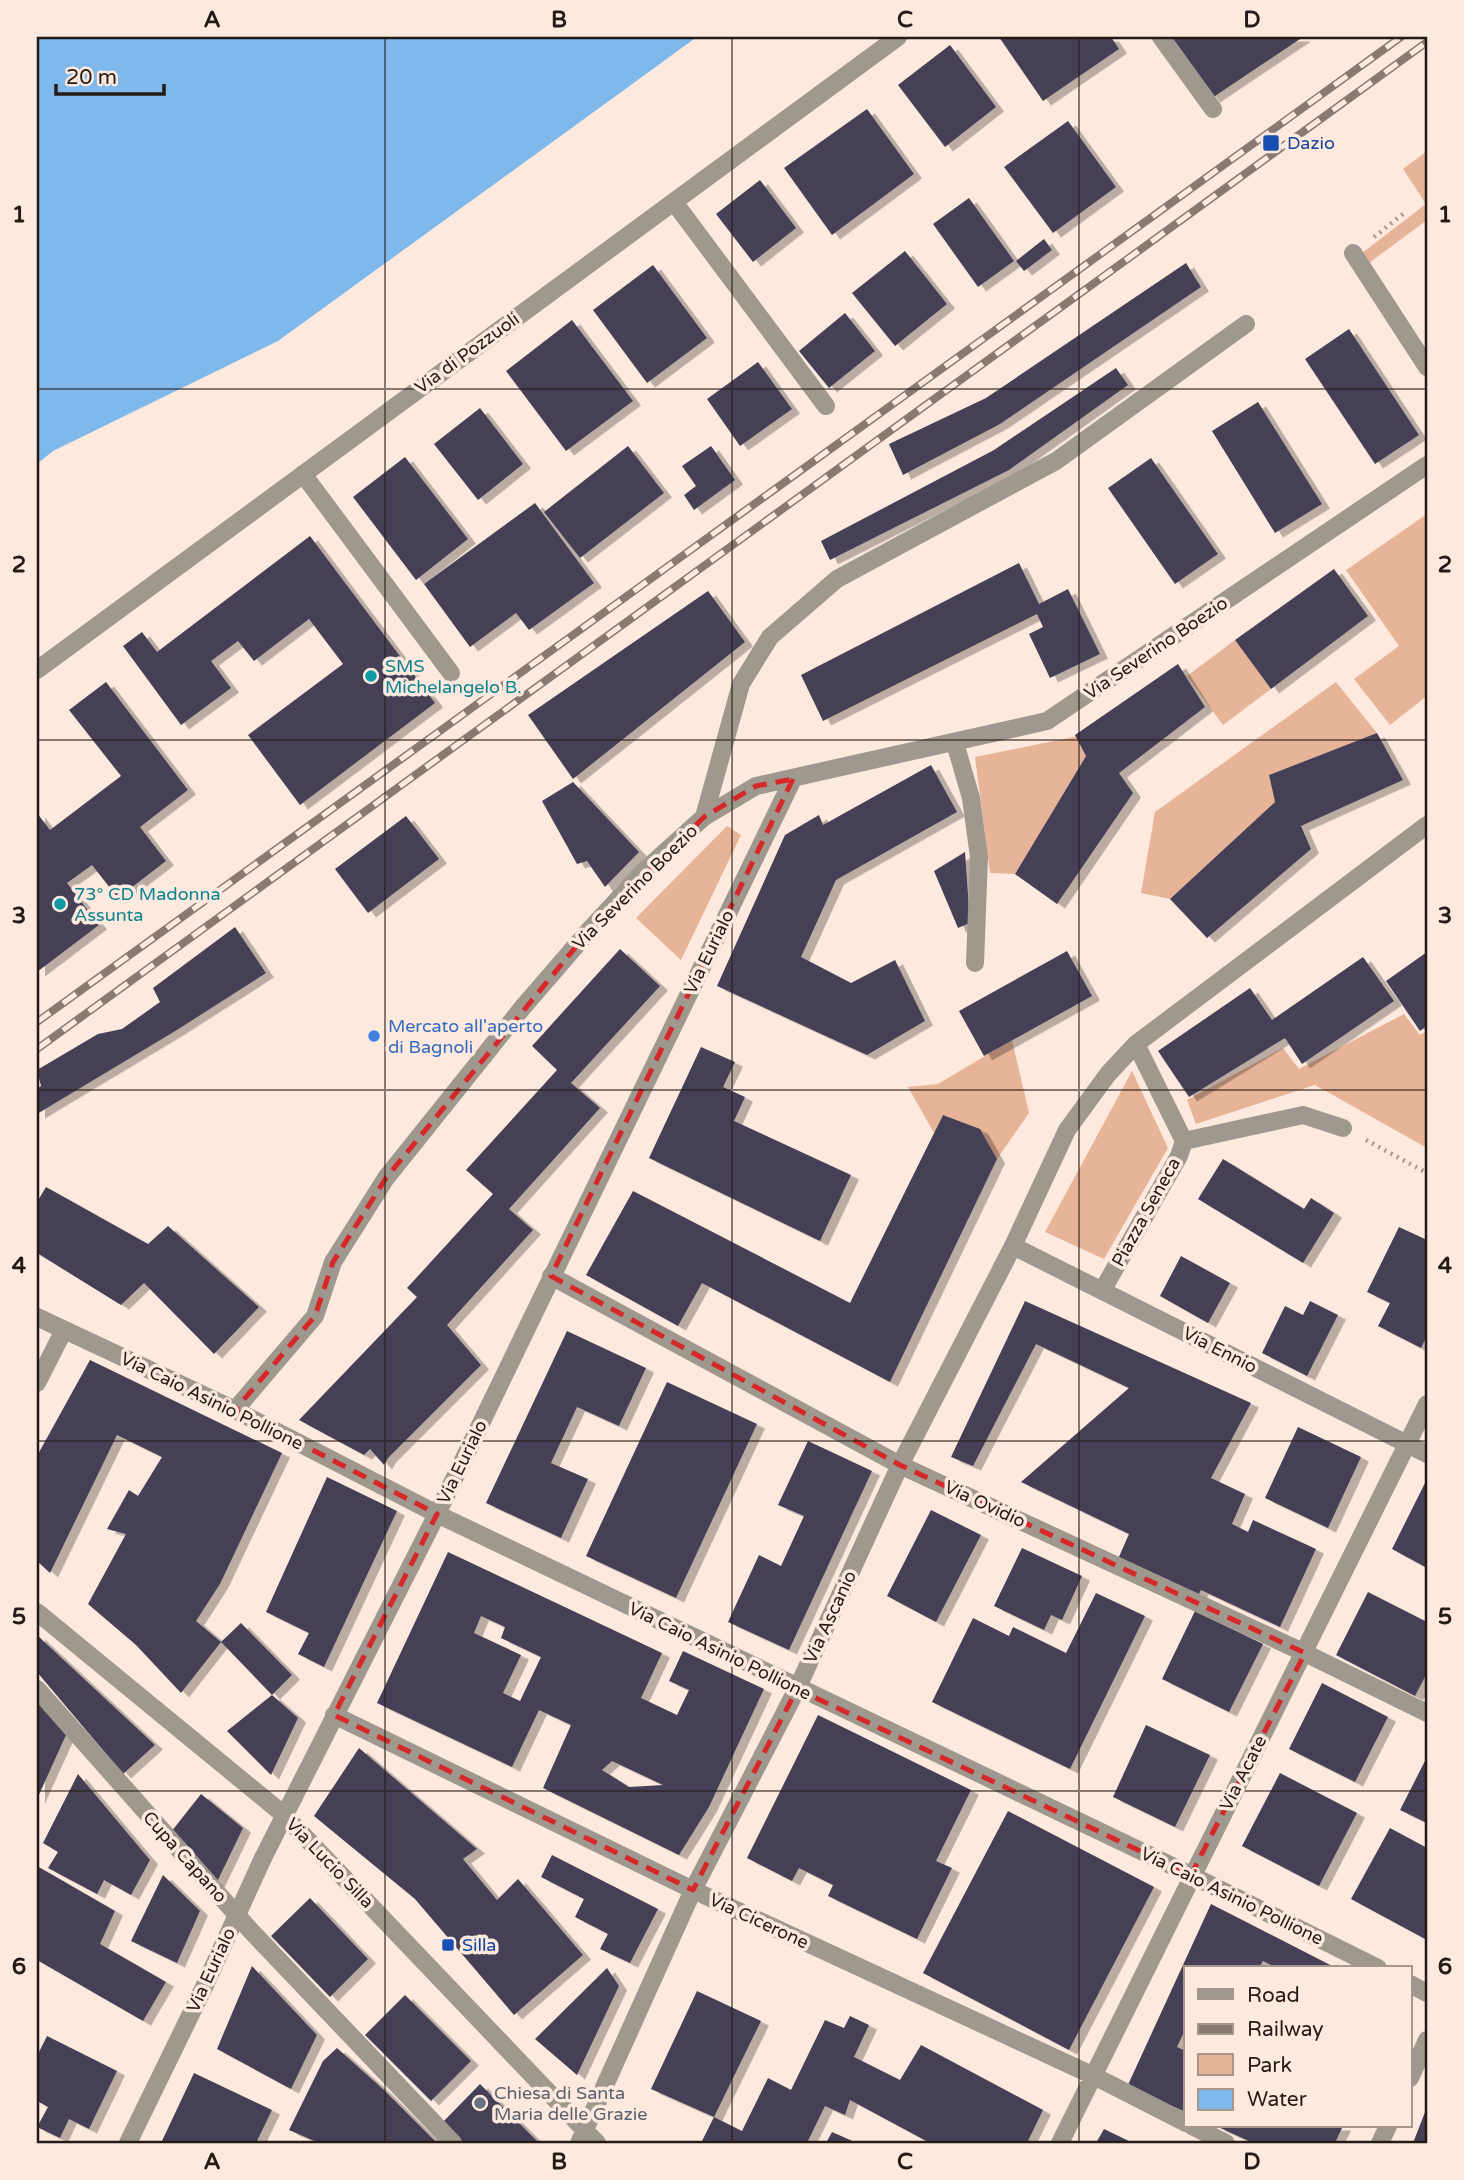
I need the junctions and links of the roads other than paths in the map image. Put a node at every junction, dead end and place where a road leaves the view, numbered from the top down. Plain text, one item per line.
1 (898, 37) edge
2 (1161, 37) edge
3 (1213, 109) dead end
4 (674, 202) junction
5 (1353, 253) road end
6 (1246, 324) dead end
7 (1427, 367) edge
8 (826, 406) dead end
9 (1427, 465) edge
10 (303, 474) junction
11 (37, 670) edge
12 (451, 673) dead end
13 (955, 743) junction
14 (793, 779) junction
15 (704, 817) junction
16 (1427, 825) edge
17 (975, 963) dead end
18 (1136, 1044) junction
19 (1343, 1128) road end
20 (1184, 1140) junction
21 (1013, 1246) junction
22 (551, 1276) junction
23 (1102, 1291) junction
24 (37, 1317) edge
25 (64, 1330) junction
26 (37, 1383) edge
27 (1427, 1404) edge
28 (235, 1409) junction
29 (1407, 1443) junction
30 (1427, 1454) edge
31 (900, 1465) junction
32 (437, 1514) junction
33 (37, 1612) edge
34 (1305, 1653) junction
35 (37, 1689) edge
36 (797, 1689) junction
37 (1427, 1713) edge
38 (334, 1715) junction
39 (283, 1814) junction
40 (1191, 1875) junction
41 (692, 1890) junction
42 (1374, 1966) edge
43 (1427, 2040) edge
44 (1412, 2074) edge
45 (1094, 2076) junction
46 (1184, 2122) edge
47 (1196, 2128) edge
48 (587, 2139) edge
49 (128, 2143) edge
50 (453, 2143) edge
51 (613, 2143) edge
52 (1060, 2143) edge
53 (1226, 2143) edge

1 - 4 street, Via di Pozzuoli
2 - 3 street
4 - 8 street
4 - 10 street, Via di Pozzuoli
5 - 7 street
6 - 15 street
9 - 13 street, Via Severino Boezio
10 - 11 street, Via di Pozzuoli
10 - 12 street
13 - 14 street, Via Severino Boezio
13 - 17 street
14 - 15 street, Via Severino Boezio
14 - 22 street, Via Eurialo
15 - 28 street, Via Severino Boezio
16 - 18 street
18 - 20 street, Piazza Seneca
18 - 21 street
19 - 20 street
20 - 23 street, Piazza Seneca
21 - 23 street, Via Ennio
21 - 31 street, Via Ascanio
22 - 31 street, Via Ovidio
22 - 32 street, Via Eurialo
23 - 29 street, Via Ennio
24 - 25 street, Via Caio Asinio Pollione
25 - 26 street
25 - 28 street, Via Caio Asinio Pollione
27 - 29 street, Via Acate
28 - 32 street, Via Caio Asinio Pollione
29 - 30 street, Via Ennio
29 - 34 street, Via Acate
31 - 34 street, Via Ovidio
31 - 36 street, Via Ascanio
32 - 36 street, Via Caio Asinio Pollione
32 - 38 street, Via Eurialo
33 - 39 street, Via Lucio Silla
34 - 37 street, Via Ovidio
34 - 40 street, Via Acate
35 - 50 street, Cupa Capano
36 - 40 street, Via Caio Asinio Pollione
36 - 41 street, Via Ascanio
38 - 39 street, Via Eurialo
38 - 41 street, Via Cicerone
39 - 48 street, Via Lucio Silla
39 - 49 street, Via Eurialo, bridge
40 - 42 street, Via Caio Asinio Pollione
40 - 45 street, Via Acate
41 - 45 street, Via Cicerone
41 - 48 street, Via Ascanio
43 - 44 street
45 - 46 street, Via Cicerone
45 - 52 street, Via Acate
47 - 53 street
48 - 51 street

